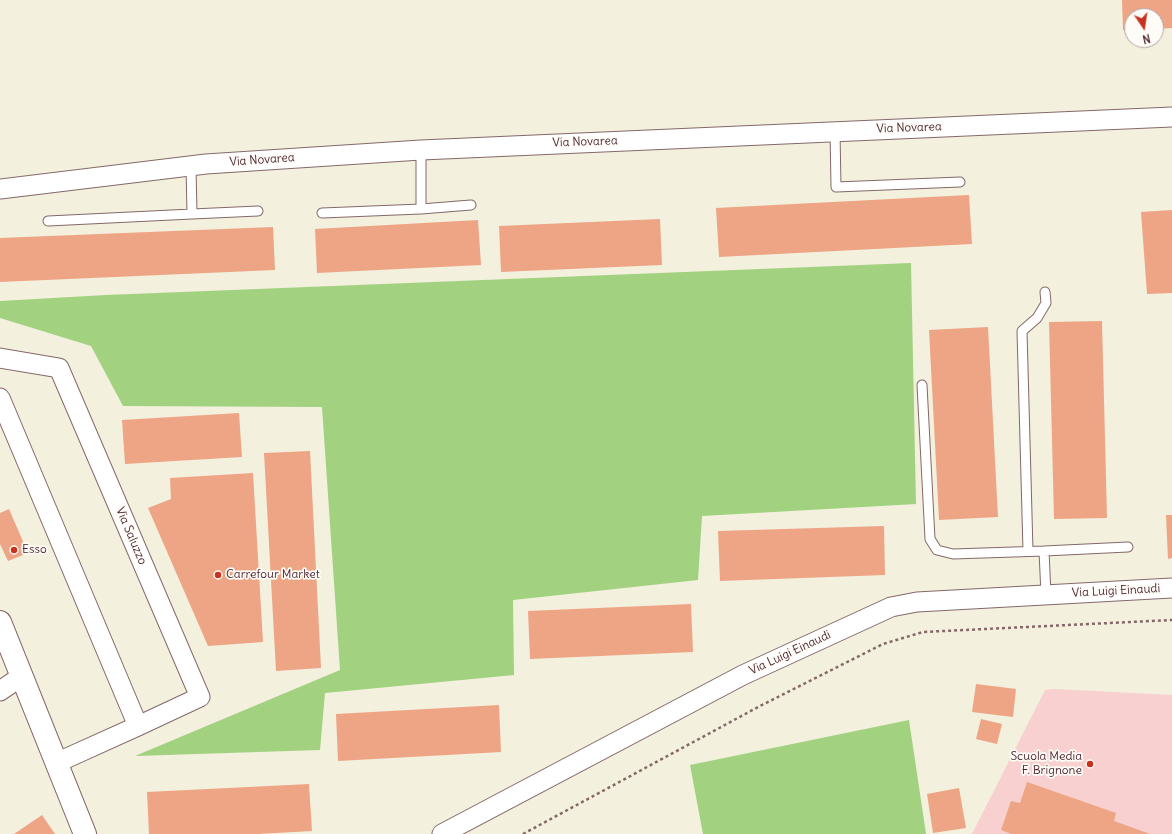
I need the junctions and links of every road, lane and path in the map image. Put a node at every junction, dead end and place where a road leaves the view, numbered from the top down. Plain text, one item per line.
1 (1172, 117) edge
2 (835, 131) junction
3 (421, 150) junction
4 (191, 166) junction
5 (960, 182) dead end
6 (0, 189) edge
7 (471, 205) dead end
8 (421, 209) junction
9 (258, 211) dead end
10 (322, 213) dead end
11 (192, 214) junction
12 (48, 221) dead end
13 (1045, 292) dead end
14 (0, 358) edge
15 (922, 384) dead end
16 (0, 398) edge
17 (1128, 547) dead end
18 (1028, 551) junction
19 (1044, 551) junction
20 (1172, 588) edge
21 (1046, 595) junction
22 (1172, 620) edge
23 (0, 622) edge
24 (22, 676) junction
25 (0, 690) edge
26 (138, 726) junction
27 (56, 763) junction
28 (85, 834) edge
29 (442, 834) edge
30 (523, 834) edge

1 - 2 street, Via Novarea
2 - 3 street, Via Novarea
2 - 5 lane
3 - 4 street, Via Novarea
3 - 8 lane
4 - 6 street, Via Novarea
4 - 11 lane
7 - 8 lane
8 - 10 lane
9 - 11 lane
11 - 12 lane
13 - 18 lane
14 - 26 street, Via Saluzzo
15 - 18 lane
16 - 26 street
17 - 19 lane
18 - 19 lane
19 - 21 lane
20 - 21 street, Via Luigi Einaudi
21 - 29 street, Via Luigi Einaudi
22 - 30 path
23 - 24 main road
24 - 25 street
24 - 27 main road
26 - 27 street, Via Saluzzo
27 - 28 main road

